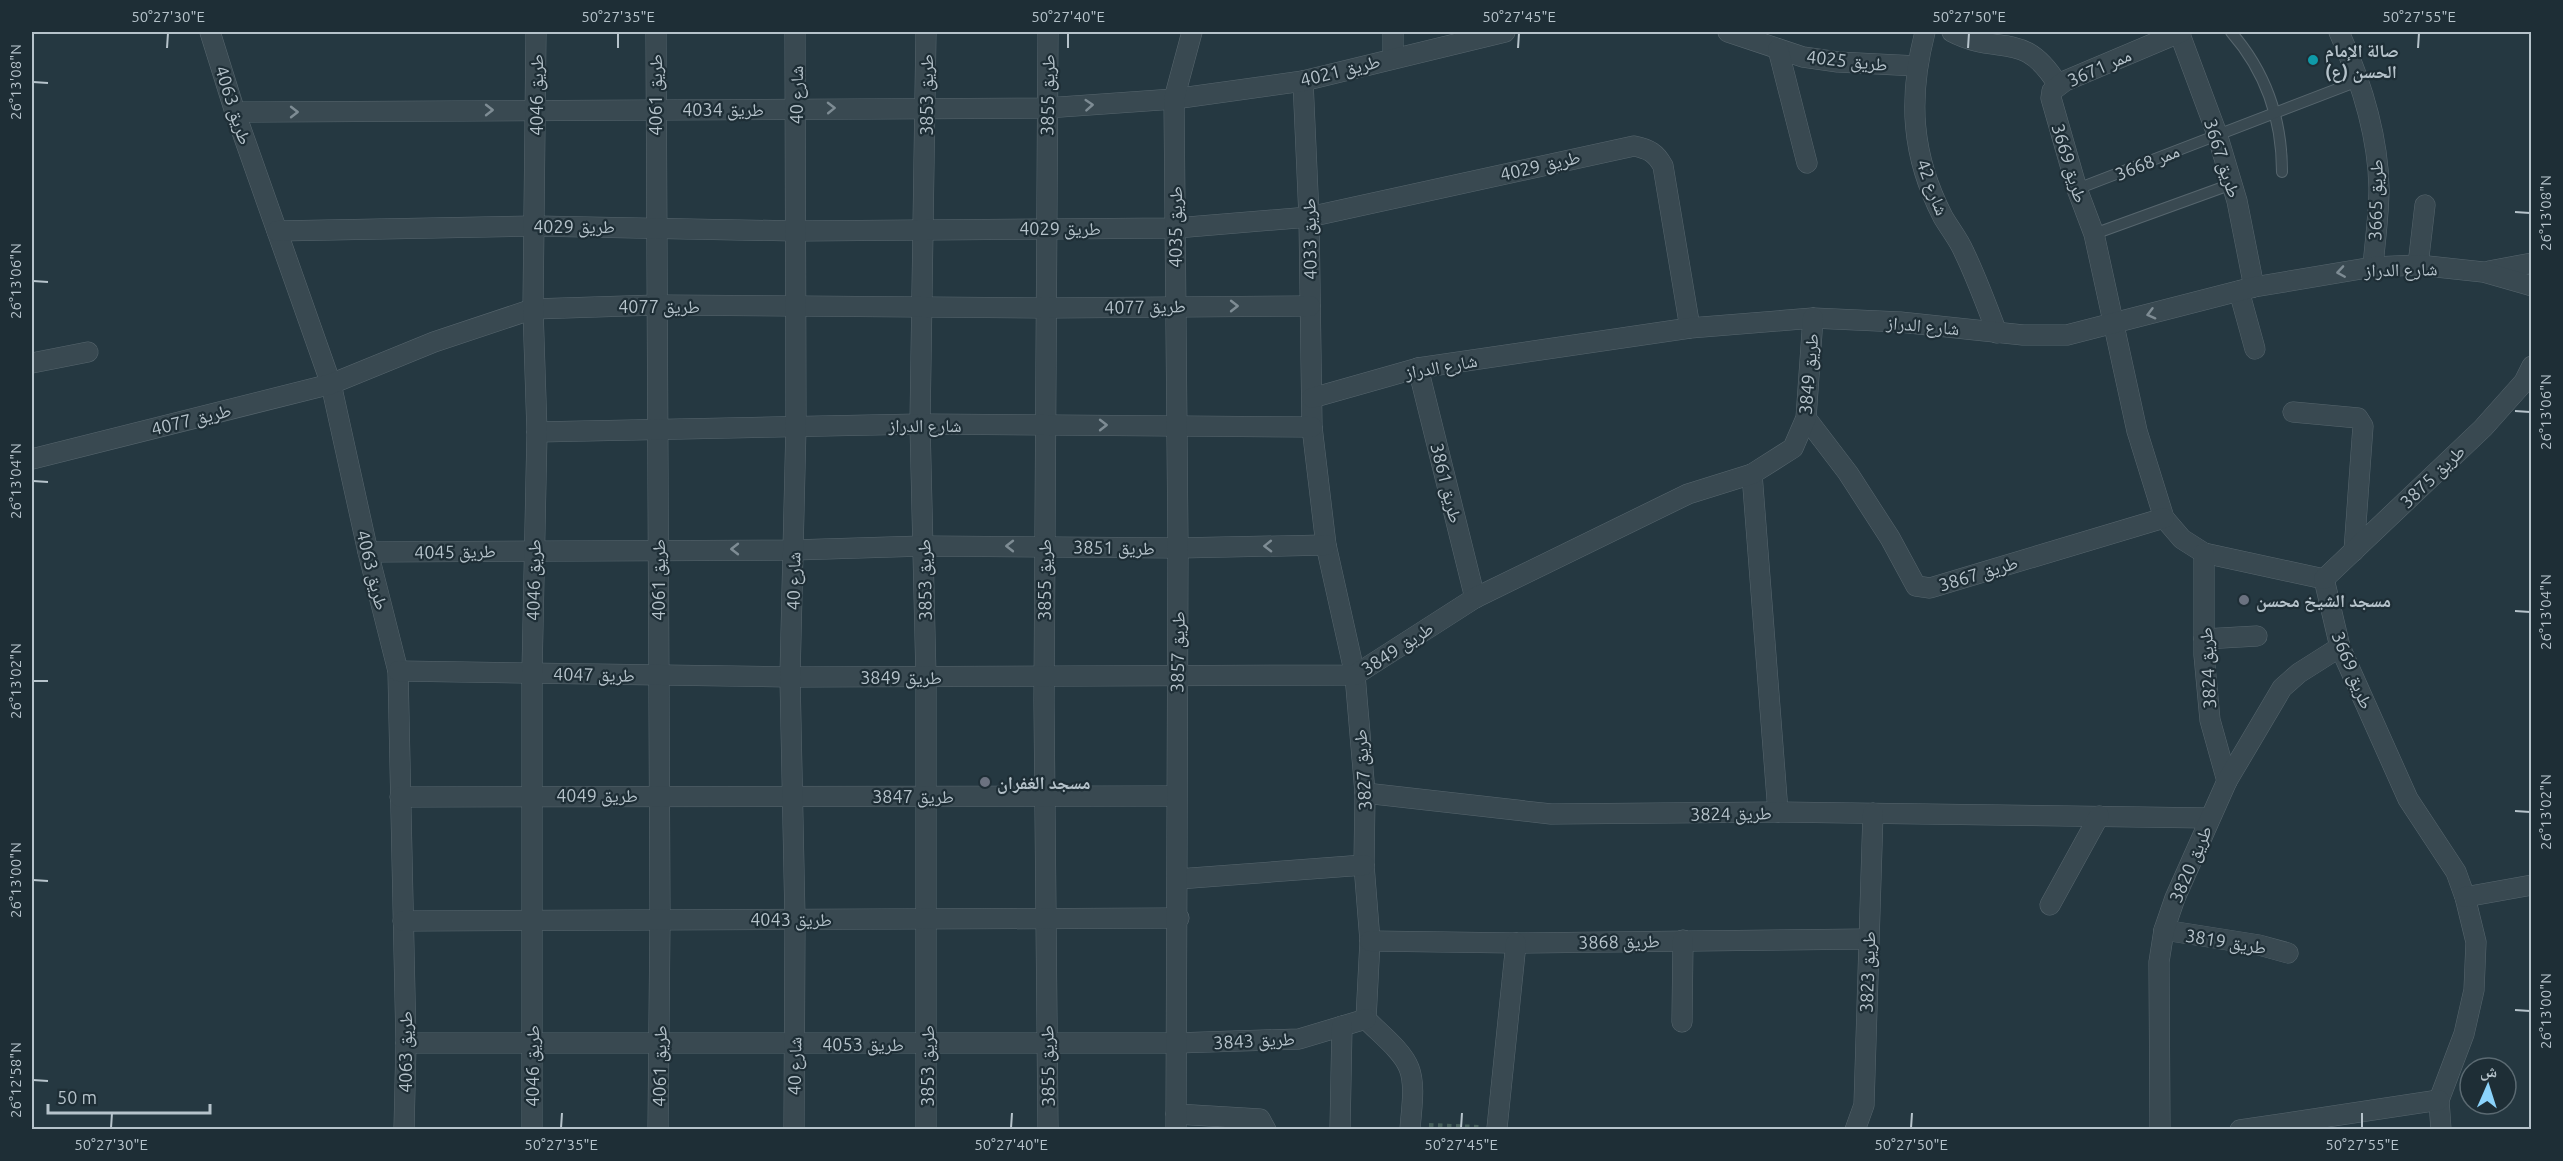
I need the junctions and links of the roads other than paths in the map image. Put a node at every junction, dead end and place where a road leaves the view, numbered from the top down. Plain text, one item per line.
1 (210, 32) edge
2 (536, 32) edge
3 (656, 32) edge
4 (795, 32) edge
5 (926, 32) edge
6 (1048, 32) edge
7 (1191, 32) edge
8 (1393, 32) edge
9 (1504, 32) edge
10 (1728, 32) edge
11 (1925, 32) edge
12 (1952, 32) edge
13 (2180, 32) edge
14 (2231, 32) edge
15 (2339, 32) edge
16 (1778, 49) junction
17 (1393, 57) junction
18 (1917, 66) junction
19 (1304, 81) junction
20 (2358, 81) junction
21 (2055, 88) junction
22 (1174, 99) junction
23 (927, 107) junction
24 (1046, 108) junction
25 (654, 109) junction
26 (795, 109) junction
27 (536, 110) junction
28 (235, 112) junction
29 (2276, 112) junction
30 (2217, 134) junction
31 (1807, 163) dead end
32 (2282, 172) dead end
33 (2232, 184) junction
34 (2077, 189) junction
35 (2425, 205) dead end
36 (1309, 217) junction
37 (535, 225) junction
38 (658, 226) junction
39 (1047, 228) junction
40 (1176, 228) junction
41 (924, 229) junction
42 (277, 231) junction
43 (796, 231) junction
44 (2094, 234) junction
45 (2532, 263) edge
46 (2418, 265) junction
47 (2373, 267) junction
48 (2483, 272) junction
49 (2532, 286) edge
50 (2246, 289) junction
51 (657, 305) junction
52 (1175, 306) junction
53 (1310, 306) junction
54 (922, 307) junction
55 (796, 308) junction
56 (1045, 308) junction
57 (533, 309) junction
58 (1813, 318) junction
59 (2114, 323) junction
60 (1690, 328) junction
61 (1997, 333) junction
62 (2255, 349) dead end
63 (88, 352) dead end
64 (32, 363) edge
65 (2532, 366) edge
66 (1418, 368) junction
67 (332, 384) junction
68 (1312, 398) junction
69 (2292, 412) dead end
70 (1806, 418) junction
71 (920, 424) junction
72 (1045, 425) junction
73 (796, 426) junction
74 (1177, 426) junction
75 (1312, 427) junction
76 (657, 430) junction
77 (537, 432) junction
78 (32, 459) edge
79 (1752, 474) junction
80 (2164, 518) junction
81 (1044, 545) junction
82 (1326, 545) junction
83 (923, 546) junction
84 (1178, 548) junction
85 (658, 549) junction
86 (533, 550) junction
87 (793, 550) junction
88 (2354, 551) junction
89 (368, 552) junction
90 (2204, 553) junction
91 (2324, 579) junction
92 (1475, 597) junction
93 (2257, 636) dead end
94 (2204, 639) junction
95 (2340, 647) junction
96 (398, 671) junction
97 (532, 673) junction
98 (658, 675) junction
99 (1355, 675) junction
100 (790, 677) junction
101 (926, 677) junction
102 (1044, 677) junction
103 (1177, 678) junction
104 (2228, 781) junction
105 (1365, 793) junction
106 (533, 795) junction
107 (658, 795) junction
108 (1045, 795) junction
109 (794, 796) junction
110 (926, 796) junction
111 (1176, 796) junction
112 (400, 797) junction
113 (1778, 812) junction
114 (1873, 813) junction
115 (2099, 816) junction
116 (2209, 819) junction
117 (1364, 865) junction
118 (1178, 879) junction
119 (2532, 885) edge
120 (2465, 897) junction
121 (2049, 905) dead end
122 (1179, 918) junction
123 (660, 919) junction
124 (795, 919) junction
125 (925, 919) junction
126 (1046, 919) junction
127 (534, 920) junction
128 (403, 921) junction
129 (2164, 930) junction
130 (1868, 939) junction
131 (1683, 940) junction
132 (1370, 941) junction
133 (1516, 943) junction
134 (2288, 953) dead end
135 (1365, 1019) junction
136 (1682, 1022) dead end
137 (1342, 1026) junction
138 (406, 1043) junction
139 (532, 1043) junction
140 (659, 1043) junction
141 (1176, 1043) junction
142 (795, 1044) junction
143 (1047, 1044) junction
144 (928, 1045) junction
145 (2439, 1100) junction
146 (1176, 1122) edge
147 (1264, 1125) edge
148 (1410, 1127) edge
149 (1497, 1128) road end
150 (404, 1130) edge
151 (532, 1130) edge
152 (658, 1130) edge
153 (794, 1130) edge
154 (926, 1130) edge
155 (1048, 1130) edge
156 (1340, 1130) edge
157 (1855, 1130) edge
158 (2160, 1130) edge
159 (2240, 1130) edge
160 (2441, 1130) edge

1 - 28 street, طريق 4063
2 - 27 street, طريق 4046
3 - 25 street, طريق 4061
4 - 26 street, شارع 40
5 - 23 street, طريق 3853
6 - 24 street, طريق 3855
7 - 22 street, طريق 4035
8 - 17 street
9 - 17 street, طريق 4021
10 - 16 street, طريق 4025
11 - 18 street, شارع 42
12 - 21 street
13 - 21 street, ممر 3671
13 - 30 street, طريق 3667
14 - 29 lane
15 - 20 street, طريق 3665
16 - 18 street, طريق 4025
16 - 31 street, طريق 4025
17 - 19 street, طريق 4021
18 - 61 street, شارع 42
19 - 22 street, طريق 4021
19 - 36 street, طريق 4033
20 - 29 lane, ممر 3668
20 - 47 street, طريق 3665
21 - 34 street, طريق 3669
24 -> 22 street, طريق 4034
22 - 40 street, طريق 4035
23 - 24 street, طريق 4034
26 -> 23 street, طريق 4034
23 - 41 street, طريق 3853
24 - 39 street, طريق 3855
25 - 26 street, طريق 4034
25 - 27 street, طريق 4034
25 - 38 street, طريق 4061
26 - 43 street, شارع 40
28 -> 27 street, طريق 4034
27 - 37 street, طريق 4046
28 - 42 street, طريق 4063
29 - 30 lane, ممر 3668
29 - 32 lane
30 - 33 street, طريق 3667
30 - 34 lane, ممر 3668
33 - 44 lane
33 - 50 street, طريق 3667
34 - 44 street, طريق 3669
35 - 46 street
36 - 40 street, طريق 4029
36 - 53 street, طريق 4033
36 - 60 street, طريق 4029
37 - 38 street, طريق 4029
37 - 42 street, طريق 4029
37 - 57 street, طريق 4046
38 - 43 street, طريق 4029
38 - 51 street, طريق 4061
39 - 40 street, طريق 4029
39 - 41 street, طريق 4029
39 - 56 street, طريق 3855
40 - 52 street, طريق 4035
41 - 43 street, طريق 4029
41 - 54 street, طريق 3853
42 - 67 street, طريق 4063
43 - 55 street, شارع 40
44 - 59 street, طريق 3669
45 - 48 street
46 - 47 street, شارع الدراز
46 - 48 street, شارع الدراز
47 -> 50 street, شارع الدراز
48 - 49 street, شارع الدراز
50 -> 59 street, شارع الدراز
50 - 62 street, طريق 3667
51 - 55 street, طريق 4077
51 - 57 street, طريق 4077
51 - 76 street, طريق 4061
52 -> 53 street, طريق 4077
52 - 56 street, طريق 4077
52 - 74 street, طريق 4035
53 - 68 street, طريق 4033
54 - 55 street, طريق 4077
54 - 56 street, طريق 4077
54 - 71 street, طريق 3853
55 - 73 street, شارع 40
56 - 72 street, طريق 3855
57 - 67 street, طريق 4077
57 - 77 street, طريق 4046
58 - 60 street, شارع الدراز
58 - 61 street, شارع الدراز
58 - 70 street, طريق 3849
59 - 61 street, شارع الدراز
59 - 80 street, طريق 3669
60 - 66 street, شارع الدراز
63 - 64 street
65 - 88 street, طريق 3875
66 - 68 street, شارع الدراز
66 - 92 street, طريق 3861
67 - 78 street, طريق 4077
67 - 89 street, طريق 4063
68 - 75 street, طريق 3827
69 - 88 street
70 - 79 street, طريق 3849
70 - 80 street, طريق 3867
71 - 72 street, شارع الدراز
71 - 73 street, شارع الدراز
71 - 83 street, طريق 3853
72 -> 74 street, شارع الدراز
72 - 81 street, طريق 3855
73 - 76 street, شارع الدراز
73 - 87 street, شارع 40
74 - 75 street, شارع الدراز
74 - 84 street, طريق 3857
75 - 82 street, طريق 3827
76 - 77 street, شارع الدراز
76 - 85 street, طريق 4061
77 - 86 street, طريق 4046
79 - 92 street, طريق 3849
79 - 113 street
80 - 90 street, طريق 3669
81 -> 83 street, طريق 3851
81 - 84 street, طريق 3851
81 - 102 street, طريق 3855
82 -> 84 street, طريق 3851
82 - 99 street, طريق 3827
83 - 87 street, طريق 3851
83 - 101 street, طريق 3853
84 - 103 street, طريق 3857
85 - 86 street, طريق 4045
87 -> 85 street, طريق 4045
85 - 98 street, طريق 4061
86 - 89 street, طريق 4045
86 - 97 street, طريق 4046
87 - 100 street, شارع 40
88 - 91 street, طريق 3875
89 - 96 street, طريق 4063
90 - 91 street, طريق 3669
90 - 94 street, طريق 3824
91 - 95 street, طريق 3669
92 - 99 street, طريق 3849
93 - 94 street
94 - 104 street, طريق 3824
95 - 104 street, طريق 3820
95 - 120 street, طريق 3669
96 - 97 street, طريق 4047
96 - 112 street, طريق 4063
97 - 98 street, طريق 4047
97 - 106 street, طريق 4046
98 - 100 street, طريق 4047
98 - 107 street, طريق 4061
99 - 103 street, طريق 3849
99 - 105 street, طريق 3827
100 - 101 street, طريق 3849
100 - 109 street, شارع 40
101 - 102 street, طريق 3849
101 - 110 street, طريق 3853
102 - 103 street, طريق 3849
102 - 108 street, طريق 3855
103 - 111 street, طريق 3857
104 - 116 street, طريق 3820
105 - 113 street, طريق 3824
105 - 117 street, طريق 3827
106 - 107 street, طريق 4049
106 - 112 street, طريق 4049
106 - 127 street, طريق 4046
107 - 109 street, طريق 4049
107 - 123 street, طريق 4061
108 - 110 street, طريق 3847
108 - 111 street, طريق 3847
108 - 126 street, طريق 3855
109 - 110 street, طريق 3847
109 - 124 street, شارع 40
110 - 125 street, طريق 3853
111 - 118 street, طريق 3857
112 - 128 street, طريق 4063
113 - 114 street, طريق 3824
114 - 115 street, طريق 3824
114 - 130 street, طريق 3823
115 - 116 street, طريق 3824
115 - 121 street
116 - 129 street, طريق 3820
117 - 118 street
117 - 132 street, طريق 3827
118 - 122 street, طريق 3857
119 - 120 street
120 - 145 street, طريق 3669
122 - 126 street, طريق 4043
122 - 141 street, طريق 3857
123 - 124 street, طريق 4043
123 - 127 street, طريق 4043
123 - 140 street, طريق 4061
124 - 125 street, طريق 4043
124 - 142 street, شارع 40
125 - 126 street, طريق 4043
125 - 144 street, طريق 3853
126 - 143 street, طريق 3855
127 - 128 street, طريق 4043
127 - 139 street, طريق 4046
128 - 138 street, طريق 4063
129 - 134 street, طريق 3819
129 - 158 street, طريق 3820
130 - 131 street, طريق 3868
130 - 157 street, طريق 3823
131 - 133 street, طريق 3868
131 - 136 street
132 - 133 street, طريق 3868
132 - 135 street, طريق 3827
133 - 149 street
135 - 137 street, طريق 3843
135 - 148 street
137 - 141 street, طريق 3843
137 - 156 street
138 - 139 street, طريق 4053
138 - 150 street, طريق 4063
139 - 140 street, طريق 4053
139 - 151 street, طريق 4046
140 - 142 street, طريق 4053
140 - 152 street, طريق 4061
141 - 143 street, طريق 4053
141 - 146 street, طريق 3857
142 - 144 street, طريق 4053
142 - 153 street, شارع 40
143 - 144 street, طريق 4053
143 - 155 street, طريق 3855
144 - 154 street, طريق 3853
145 - 159 street
145 - 160 street, طريق 3669
146 - 147 street

